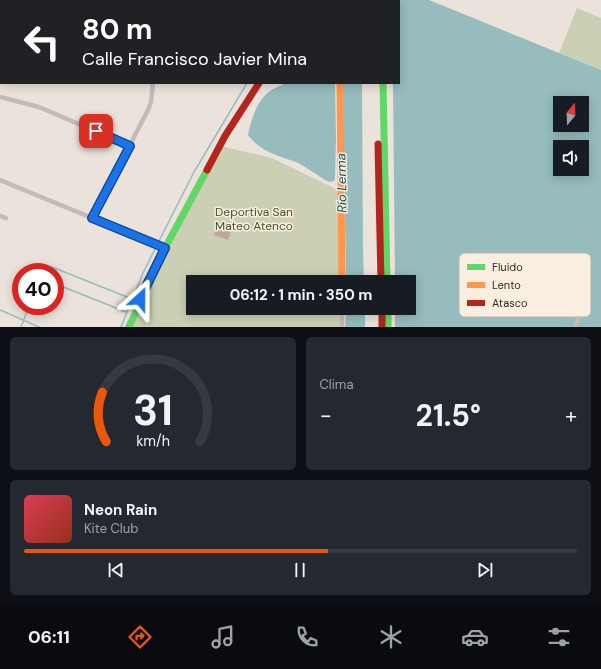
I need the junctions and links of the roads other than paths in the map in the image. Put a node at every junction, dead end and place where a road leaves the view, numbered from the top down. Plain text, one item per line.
1 (153, 84) edge
2 (258, 84) edge
3 (340, 84) edge
4 (377, 84) edge
5 (383, 84) edge
6 (0, 97) edge
7 (130, 146) junction
8 (0, 180) edge
9 (0, 216) edge
10 (6, 218) dead end
11 (92, 218) junction
12 (163, 247) junction
13 (342, 275) edge
14 (381, 275) edge
15 (387, 275) edge
16 (342, 315) edge
17 (382, 315) edge
18 (388, 315) edge
19 (578, 317) edge
20 (129, 327) edge
21 (342, 327) edge
22 (382, 327) edge
23 (388, 327) edge
24 (575, 327) edge

1 - 7 street
2 - 12 main road
3 - 13 main road
4 - 14 main road
5 - 15 main road
6 - 7 street
7 - 11 street
8 - 11 street
9 - 10 street
11 - 12 street
12 - 20 main road
16 - 21 street
17 - 22 main road
18 - 23 main road
19 - 24 street

